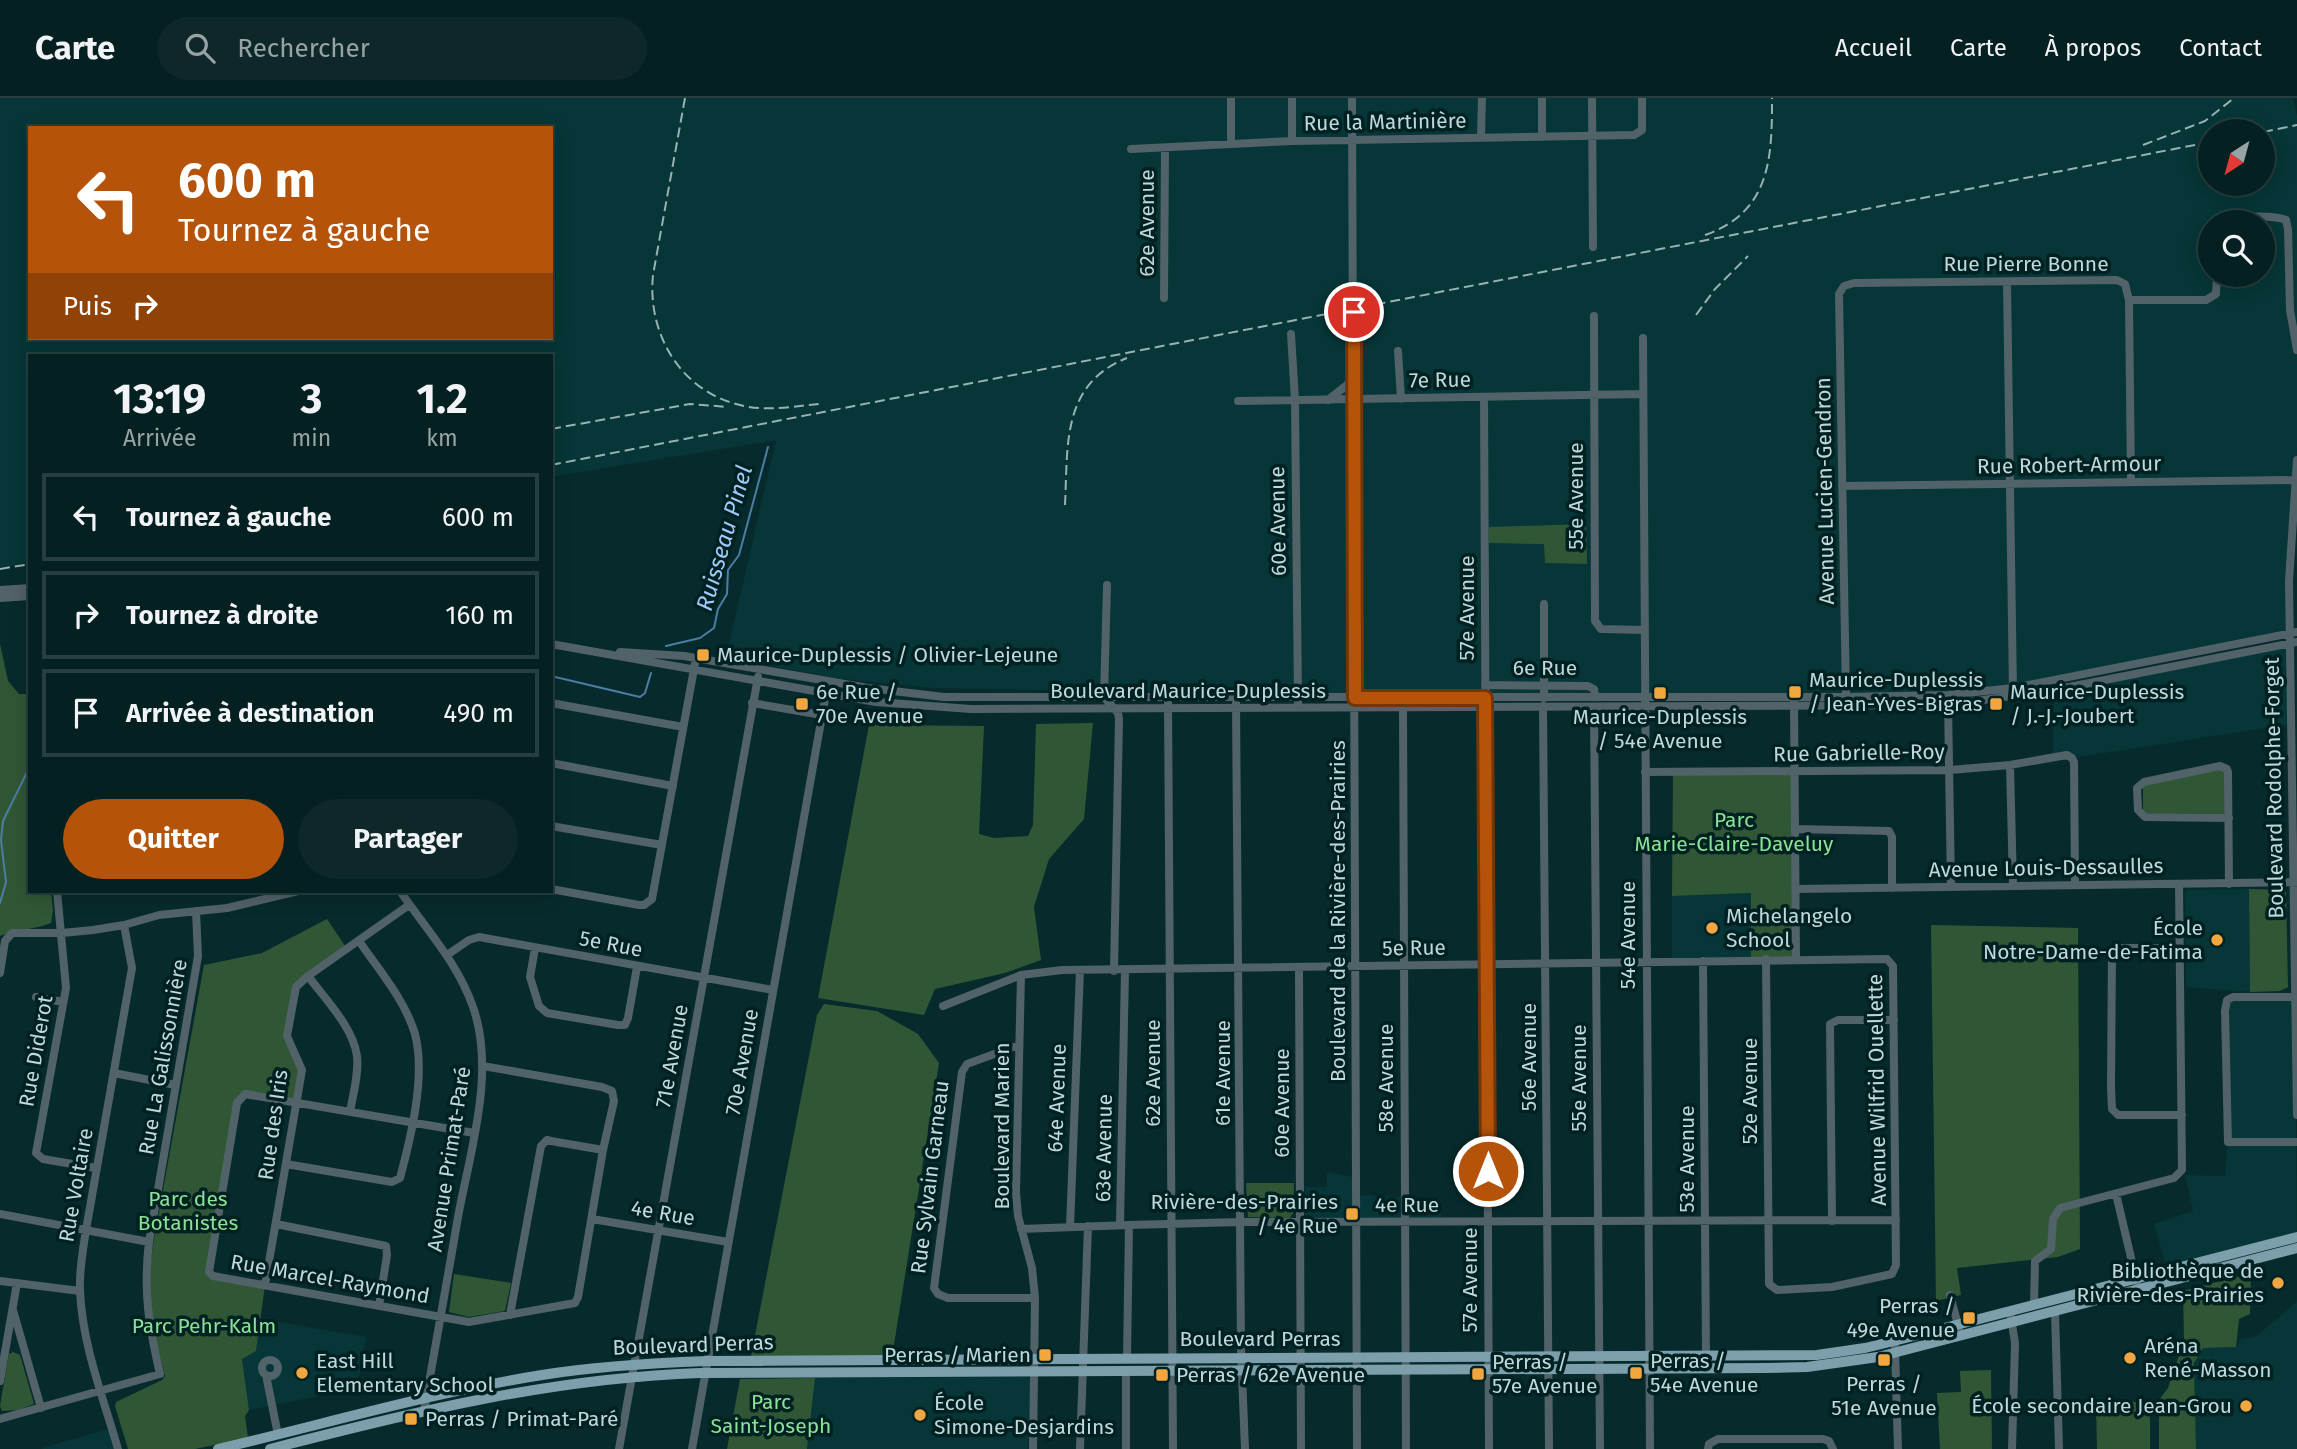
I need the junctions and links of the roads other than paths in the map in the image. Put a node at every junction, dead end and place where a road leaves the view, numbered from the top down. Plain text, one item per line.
1 (1231, 98) edge
2 (1292, 98) edge
3 (1352, 98) edge
4 (1482, 98) edge
5 (1542, 98) edge
6 (1592, 98) edge
7 (1642, 98) edge
8 (1592, 135) junction
9 (1481, 137) junction
10 (1542, 137) junction
11 (1352, 140) junction
12 (1292, 141) junction
13 (1231, 144) junction
14 (1165, 148) junction
15 (1131, 149) dead end
16 (2275, 217) edge
17 (1593, 247) dead end
18 (2007, 282) junction
19 (1844, 286) joint
20 (2216, 287) edge
21 (1164, 298) dead end
22 (2129, 300) junction
23 (1594, 316) dead end
24 (1291, 334) dead end
25 (1643, 338) dead end
26 (2297, 350) edge
27 (1398, 351) dead end
28 (1354, 372) junction
29 (1643, 394) junction
30 (1594, 395) junction
31 (1484, 397) junction
32 (1401, 399) junction
33 (1295, 400) junction
34 (1327, 400) junction
35 (1354, 400) junction
36 (1238, 401) dead end
37 (2297, 460) edge
38 (2296, 480) edge
39 (2131, 482) junction
40 (2010, 484) junction
41 (1842, 486) junction
42 (1108, 584) dead end
43 (28, 588) edge
44 (0, 590) edge
45 (28, 596) edge
46 (0, 598) edge
47 (1544, 604) dead end
48 (1644, 630) junction
49 (2294, 633) edge
50 (2293, 643) edge
51 (553, 644) edge
52 (583, 650) junction
53 (696, 658) junction
54 (759, 669) junction
55 (694, 670) junction
56 (757, 681) junction
57 (828, 682) junction
58 (1485, 685) junction
59 (1544, 685) junction
60 (826, 693) junction
61 (2013, 693) junction
62 (927, 696) junction
63 (1168, 696) junction
64 (1236, 696) junction
65 (1298, 696) junction
66 (1104, 697) junction
67 (1846, 697) junction
68 (1948, 700) junction
69 (1794, 701) junction
70 (1355, 702) junction
71 (1486, 702) junction
72 (1544, 702) junction
73 (1594, 702) junction
74 (1644, 702) junction
75 (553, 703) edge
76 (752, 703) junction
77 (926, 707) junction
78 (1403, 707) junction
79 (1114, 708) junction
80 (1167, 708) junction
81 (1236, 708) junction
82 (1298, 708) junction
83 (822, 715) junction
84 (683, 727) junction
85 (553, 763) edge
86 (2010, 765) junction
87 (1950, 770) junction
88 (1794, 771) junction
89 (1645, 772) junction
90 (673, 786) junction
91 (2229, 818) junction
92 (553, 826) edge
93 (1795, 829) junction
94 (662, 845) junction
95 (2295, 882) edge
96 (2179, 884) junction
97 (2230, 884) junction
98 (2013, 885) junction
99 (2075, 885) junction
100 (1951, 887) junction
101 (1892, 888) junction
102 (553, 889) edge
103 (1796, 889) junction
104 (57, 893) edge
105 (283, 893) edge
106 (401, 893) edge
107 (409, 905) junction
108 (196, 911) junction
109 (124, 925) junction
110 (62, 933) junction
111 (359, 941) junction
112 (536, 948) junction
113 (2179, 948) junction
114 (447, 955) junction
115 (1766, 959) junction
116 (1796, 959) junction
117 (1890, 960) joint
118 (1703, 961) junction
119 (1, 962) edge
120 (1596, 962) junction
121 (1646, 962) junction
122 (1486, 964) junction
123 (1546, 964) junction
124 (1356, 965) junction
125 (1403, 965) junction
126 (637, 967) junction
127 (1299, 967) junction
128 (1240, 968) junction
129 (1170, 969) junction
130 (1080, 970) junction
131 (1114, 971) junction
132 (1125, 971) junction
133 (0, 973) edge
134 (1021, 975) junction
135 (308, 976) junction
136 (703, 978) junction
137 (773, 990) junction
138 (36, 997) dead end
139 (2296, 997) edge
140 (63, 1002) junction
141 (943, 1006) dead end
142 (1894, 1020) junction
143 (1019, 1045) junction
144 (483, 1066) junction
145 (114, 1073) junction
146 (175, 1085) junction
147 (298, 1102) junction
148 (350, 1112) junction
149 (2182, 1115) junction
150 (2297, 1115) edge
151 (411, 1123) junction
152 (474, 1133) junction
153 (2297, 1142) edge
154 (603, 1150) junction
155 (286, 1164) junction
156 (96, 1168) junction
157 (2116, 1194) junction
158 (0, 1214) edge
159 (592, 1219) junction
160 (1896, 1220) junction
161 (1832, 1221) junction
162 (1241, 1222) junction
163 (1548, 1222) junction
164 (1597, 1222) junction
165 (1648, 1222) junction
166 (1705, 1222) junction
167 (1768, 1222) junction
168 (1358, 1223) junction
169 (1404, 1223) junction
170 (1488, 1223) junction
171 (276, 1224) junction
172 (1172, 1224) junction
173 (1300, 1224) junction
174 (1124, 1225) junction
175 (1088, 1226) junction
176 (1070, 1227) junction
177 (1021, 1229) junction
178 (86, 1230) junction
179 (659, 1230) junction
180 (2297, 1237) edge
181 (149, 1242) junction
182 (728, 1242) junction
183 (2297, 1248) edge
184 (2213, 1258) junction
185 (2217, 1269) junction
186 (0, 1281) edge
187 (17, 1283) junction
188 (2137, 1284) junction
189 (265, 1285) junction
190 (80, 1291) junction
191 (1950, 1295) dead end
192 (1035, 1298) junction
193 (2034, 1305) junction
194 (379, 1306) junction
195 (13, 1310) junction
196 (2010, 1311) junction
197 (2055, 1311) junction
198 (510, 1315) junction
199 (440, 1317) junction
200 (2013, 1322) junction
201 (1958, 1325) junction
202 (1961, 1336) junction
203 (1894, 1341) junction
204 (1896, 1353) junction
205 (1650, 1356) junction
206 (1706, 1356) junction
207 (1489, 1357) junction
208 (1548, 1357) junction
209 (1598, 1357) junction
210 (1358, 1358) junction
211 (1405, 1358) junction
212 (1083, 1359) junction
213 (1127, 1359) junction
214 (1173, 1359) junction
215 (1242, 1359) junction
216 (1300, 1359) junction
217 (1035, 1360) junction
218 (708, 1361) junction
219 (635, 1364) junction
220 (1650, 1368) junction
221 (1405, 1369) junction
222 (1488, 1369) junction
223 (1548, 1369) junction
224 (1599, 1369) junction
225 (1243, 1370) junction
226 (1300, 1370) junction
227 (1358, 1370) junction
228 (1035, 1371) junction
229 (1082, 1371) junction
230 (1126, 1371) junction
231 (1173, 1371) junction
232 (706, 1373) junction
233 (266, 1376) dead end
234 (632, 1376) junction
235 (0, 1381) edge
236 (101, 1392) junction
237 (426, 1399) junction
238 (41, 1408) junction
239 (424, 1411) junction
240 (0, 1419) edge
241 (278, 1435) junction
242 (118, 1449) edge
243 (218, 1449) edge
244 (270, 1449) edge
245 (619, 1449) edge
246 (692, 1449) edge
247 (1033, 1449) edge
248 (1080, 1449) edge
249 (1126, 1449) edge
250 (1173, 1449) edge
251 (1245, 1449) edge
252 (1301, 1449) edge
253 (1357, 1449) edge
254 (1405, 1449) edge
255 (1489, 1449) edge
256 (1549, 1449) edge
257 (1600, 1449) edge
258 (1650, 1449) edge
259 (1707, 1449) edge
260 (1833, 1449) edge
261 (1898, 1449) edge
262 (2012, 1449) edge
263 (2059, 1449) edge

1 - 13 street
2 - 12 street
3 - 11 street, Boulevard de la Rivière-des-Prairies
4 - 9 street
5 - 10 street
6 - 8 street
7 - 8 street, Rue la Martinière
8 - 10 street, Rue la Martinière
8 - 17 street
9 - 10 street, Rue la Martinière
9 - 11 street, Rue la Martinière
11 - 12 street, Rue la Martinière
11 - 28 street, Boulevard de la Rivière-des-Prairies
12 - 13 street, Rue la Martinière
13 - 14 street, Rue la Martinière
14 - 15 street, Rue la Martinière
14 - 21 street, 62e Avenue
16 - 26 street
18 - 19 street, Rue Pierre Bonne
18 - 22 street, Rue Pierre Bonne
18 - 40 street
19 - 41 street, Avenue Lucien-Gendron
20 - 22 street, Rue Pierre Bonne
22 - 39 street
23 - 30 street, 55e Avenue
24 - 33 street, 60e Avenue
25 - 29 street, 54e Avenue
27 - 32 street
28 - 34 street
28 - 35 street, Boulevard de la Rivière-des-Prairies
29 - 30 street, 7e Rue
29 - 48 street, 54e Avenue
30 - 31 street, 7e Rue
30 - 48 street, 55e Avenue
31 - 32 street, 7e Rue
31 - 58 street, 57e Avenue
32 - 35 street, 7e Rue
33 - 34 street, 7e Rue
33 - 36 street, 7e Rue
33 - 65 street, 60e Avenue
34 - 35 street, 7e Rue
35 - 70 street, Boulevard de la Rivière-des-Prairies
37 - 38 street, Boulevard Rodolphe-Forget
38 - 39 street, Rue Robert-Armour
38 - 49 street, Boulevard Rodolphe-Forget
39 - 40 street, Rue Robert-Armour
40 - 41 street, Rue Robert-Armour
40 - 61 street
41 - 67 street, Avenue Lucien-Gendron
42 - 66 street
43 - 44 street
45 - 46 street
47 - 59 street, 56e Avenue
48 - 74 street, 54e Avenue
49 - 50 street, Boulevard Rodolphe-Forget
49 - 61 street, Boulevard Maurice-Duplessis
50 - 61 street, Boulevard Maurice-Duplessis
50 - 95 street, Boulevard Rodolphe-Forget
51 - 52 street, Boulevard Maurice-Duplessis
52 - 53 street, Boulevard Maurice-Duplessis
52 - 55 street, Boulevard Maurice-Duplessis
53 - 54 street, Boulevard Maurice-Duplessis
53 - 55 street
54 - 56 street, 71e Avenue
54 - 57 street, Boulevard Maurice-Duplessis
55 - 56 street, Boulevard Maurice-Duplessis
55 - 84 street
56 - 60 street, Boulevard Maurice-Duplessis
56 - 76 street, 71e Avenue
57 - 60 street, 70e Avenue
57 - 62 street, Boulevard Maurice-Duplessis
58 - 59 street, 6e Rue
58 - 71 street, 57e Avenue
59 - 72 street, 56e Avenue
59 - 73 street, 6e Rue
60 - 77 street, Boulevard Maurice-Duplessis
60 - 83 street, 70e Avenue
61 - 68 street, Boulevard Maurice-Duplessis
62 - 66 street, Boulevard Maurice-Duplessis
62 - 77 street
63 - 64 street, Boulevard Maurice-Duplessis
63 - 66 street, Boulevard Maurice-Duplessis
63 - 80 street, 62e Avenue
64 - 65 street, Boulevard Maurice-Duplessis
64 - 81 street, 61e Avenue
65 - 70 street, Boulevard Maurice-Duplessis
65 - 82 street, 60e Avenue
66 - 79 street
67 - 68 street, Boulevard Maurice-Duplessis
67 - 69 street, Boulevard Maurice-Duplessis
68 - 69 street, Boulevard Maurice-Duplessis
68 - 87 street
69 - 74 street, Boulevard Maurice-Duplessis
69 - 88 street
70 - 71 street, Boulevard Maurice-Duplessis
70 - 78 street, Boulevard Maurice-Duplessis
70 - 82 street, Boulevard Maurice-Duplessis
70 - 124 street, Boulevard de la Rivière-des-Prairies
71 - 72 street, Boulevard Maurice-Duplessis
71 - 78 street, Boulevard Maurice-Duplessis
71 - 122 street, 57e Avenue
72 - 73 street, Boulevard Maurice-Duplessis
72 - 123 street, 56e Avenue
73 - 74 street, Boulevard Maurice-Duplessis
73 - 120 street, 55e Avenue
74 - 89 street, 54e Avenue
75 - 84 street
76 - 83 street
76 - 136 street, 71e Avenue
77 - 79 street, Boulevard Maurice-Duplessis
78 - 125 street, 58e Avenue
79 - 80 street, Boulevard Maurice-Duplessis
79 - 131 street
80 - 81 street, Boulevard Maurice-Duplessis
80 - 129 street, 62e Avenue
81 - 82 street, Boulevard Maurice-Duplessis
81 - 128 street, 61e Avenue
83 - 137 street, 70e Avenue
84 - 90 street
85 - 90 street
86 - 87 street, Rue Gabrielle-Roy
86 - 98 street
86 - 99 street, Rue Gabrielle-Roy
87 - 88 street, Rue Gabrielle-Roy
87 - 100 street
88 - 89 street, Rue Gabrielle-Roy
88 - 93 street
89 - 121 street, 54e Avenue
90 - 94 street
91 - 91 street
91 - 97 street
92 - 94 street
93 - 101 street
93 - 103 street
94 - 102 street
95 - 97 street, Avenue Louis-Dessaulles
95 - 139 street, Boulevard Rodolphe-Forget
96 - 97 street, Avenue Louis-Dessaulles
96 - 99 street, Avenue Louis-Dessaulles
96 - 113 street
98 - 99 street, Avenue Louis-Dessaulles
98 - 100 street, Avenue Louis-Dessaulles
100 - 101 street, Avenue Louis-Dessaulles
101 - 103 street, Avenue Louis-Dessaulles
103 - 116 street
104 - 110 street, Rue Diderot
105 - 108 street
106 - 107 street, Avenue Primat-Paré
107 - 111 street, Rue des Iris
107 - 114 street, Avenue Primat-Paré
108 - 109 street
108 - 146 street, Rue La Galissonnière
109 - 110 street
109 - 145 street, Rue Voltaire
110 - 119 street
110 - 140 street, Rue Diderot
111 - 135 street, Rue des Iris
111 - 151 street
112 - 114 street, 5e Rue
112 - 126 street, 5e Rue
112 - 126 street
113 - 149 street
113 - 149 street
114 - 144 street, Avenue Primat-Paré
115 - 116 street, 5e Rue
115 - 118 street, 5e Rue
115 - 167 street, 52e Avenue
116 - 117 street, 5e Rue
117 - 142 street, Avenue Wilfrid Ouellette
118 - 121 street, 5e Rue
118 - 166 street, 53e Avenue
119 - 133 street
120 - 121 street, 5e Rue
120 - 123 street, 5e Rue
120 - 164 street, 55e Avenue
121 - 165 street, 54e Avenue
122 - 123 street, 5e Rue
122 - 125 street, 5e Rue
122 - 170 street, 57e Avenue
123 - 163 street, 56e Avenue
124 - 125 street, 5e Rue
124 - 127 street, 5e Rue
124 - 168 street, Boulevard de la Rivière-des-Prairies
125 - 169 street, 58e Avenue
126 - 136 street, 5e Rue
127 - 128 street, 5e Rue
127 - 173 street, 60e Avenue
128 - 129 street, 5e Rue
128 - 162 street, 61e Avenue
129 - 132 street, 5e Rue
129 - 172 street, 62e Avenue
130 - 131 street, 5e Rue
130 - 134 street, 5e Rue
130 - 176 street, 64e Avenue
131 - 132 street, 5e Rue
132 - 174 street, 63e Avenue
134 - 141 street, 5e Rue
134 - 143 street, Boulevard Marien
135 - 147 street, Rue des Iris
135 - 148 street
136 - 137 street, 5e Rue
136 - 179 street, 71e Avenue
137 - 182 street, 70e Avenue
138 - 140 street
139 - 150 street, Boulevard Rodolphe-Forget
139 - 153 street
140 - 156 street, Rue Diderot
142 - 160 street, Avenue Wilfrid Ouellette
142 - 161 street
143 - 177 street, Boulevard Marien
143 - 192 street, Rue Sylvain Garneau
144 - 152 street, Avenue Primat-Paré
144 - 154 street
145 - 146 street
145 - 156 street, Rue Voltaire
146 - 181 street, Rue La Galissonnière
147 - 148 street
147 - 155 street, Rue des Iris
147 - 189 street, Rue Marcel-Raymond
148 - 151 street
149 - 157 street
151 - 152 street
151 - 155 street
152 - 199 street, Avenue Primat-Paré
154 - 159 street
154 - 198 street
155 - 171 street, Rue des Iris
156 - 178 street, Rue Voltaire
157 - 188 street
157 - 193 street
158 - 178 street
159 - 179 street, 4e Rue
159 - 198 street, Rue Marcel-Raymond
160 - 161 street, 4e Rue
160 - 167 street, 52e Avenue
161 - 167 street, 4e Rue
162 - 172 street, 4e Rue
162 - 173 street, 4e Rue
162 - 215 street, 61e Avenue
163 - 164 street, 4e Rue
163 - 170 street, 4e Rue
163 - 208 street, 56e Avenue
164 - 165 street, 4e Rue
164 - 209 street, 55e Avenue
165 - 166 street, 4e Rue
165 - 205 street, 54e Avenue
166 - 167 street, 4e Rue
166 - 206 street, 53e Avenue
168 - 169 street, 4e Rue
168 - 173 street, 4e Rue
168 - 210 street, Boulevard de la Rivière-des-Prairies
169 - 170 street, 4e Rue
169 - 211 street, 58e Avenue
170 - 207 street, 57e Avenue
171 - 189 street, Rue des Iris
171 - 194 street
172 - 174 street, 4e Rue
172 - 214 street, 62e Avenue
173 - 216 street, 60e Avenue
174 - 175 street, 4e Rue
174 - 213 street, 63e Avenue
175 - 176 street, 4e Rue
175 - 212 street
176 - 177 street, 4e Rue
177 - 192 street, Boulevard Marien
178 - 181 street
178 - 190 street, Rue Voltaire
179 - 182 street, 4e Rue
179 - 219 street, 71e Avenue
180 - 184 main road, Boulevard Perras
181 - 236 street, Rue La Galissonnière
182 - 218 street, 70e Avenue
183 - 185 main road, Boulevard Perras
184 - 185 main road
184 - 188 main road, Boulevard Perras
185 - 188 main road, Boulevard Perras
186 - 187 street
187 - 190 street
187 - 195 street
188 - 193 main road, Boulevard Perras
188 - 197 main road, Boulevard Perras
189 - 194 street, Rue Marcel-Raymond
190 - 236 street, Rue Voltaire
191 - 201 street
192 - 217 street, Boulevard Marien
193 - 196 main road, Boulevard Perras
194 - 199 street, Rue Marcel-Raymond
195 - 235 street
195 - 238 street
196 - 200 street
196 - 201 main road, Boulevard Perras
197 - 200 main road, Boulevard Perras
197 - 263 street
198 - 199 street, Rue Marcel-Raymond
199 - 237 street, Avenue Primat-Paré
200 - 202 main road, Boulevard Perras
200 - 262 street
201 - 202 street
201 - 203 main road, Boulevard Perras
202 - 204 main road, Boulevard Perras
203 - 204 street
203 - 206 main road, Boulevard Perras
204 - 220 main road, Boulevard Perras
204 - 261 street
205 - 206 main road, Boulevard Perras
205 - 209 main road, Boulevard Perras
205 - 220 street, 54e Avenue
207 - 208 main road, Boulevard Perras
207 - 211 main road, Boulevard Perras
207 - 222 street, 57e Avenue
208 - 209 main road, Boulevard Perras
208 - 223 street, 56e Avenue
209 - 224 street, 55e Avenue
210 - 211 main road, Boulevard Perras
210 - 216 main road, Boulevard Perras
210 - 227 street, Boulevard de la Rivière-des-Prairies
211 - 221 street, 58e Avenue
212 - 213 main road, Boulevard Perras
212 - 217 main road, Boulevard Perras
212 - 229 street
213 - 214 main road, Boulevard Perras
214 - 215 main road, Boulevard Perras
214 - 231 street, 62e Avenue
215 - 216 main road, Boulevard Perras
215 - 225 street, 61e Avenue
216 - 226 street, 60e Avenue
217 - 218 main road, Boulevard Perras
217 - 228 street, Boulevard Marien
218 - 219 main road, Boulevard Perras
218 - 232 street, 70e Avenue
219 - 234 street, 71e Avenue
219 - 237 main road, Boulevard Perras
220 - 224 main road, Boulevard Perras
220 - 258 street, 54e Avenue
221 - 222 main road, Boulevard Perras
221 - 227 main road, Boulevard Perras
221 - 254 street, 58e Avenue
222 - 223 main road, Boulevard Perras
222 - 255 street, 57e Avenue
223 - 224 main road, Boulevard Perras
223 - 256 street, 56e Avenue
224 - 257 street, 55e Avenue
225 - 226 main road, Boulevard Perras
225 - 231 main road, Boulevard Perras
225 - 251 street, 61e Avenue
226 - 227 main road, Boulevard Perras
226 - 252 street, 60e Avenue
227 - 253 street, Boulevard de la Rivière-des-Prairies
228 - 229 main road, Boulevard Perras
228 - 232 main road, Boulevard Perras
228 - 247 street, Boulevard Marien
229 - 230 main road, Boulevard Perras
229 - 248 street
230 - 231 main road, Boulevard Perras
230 - 249 street
231 - 250 street, 62e Avenue
232 - 234 main road, Boulevard Perras
232 - 246 street, 70e Avenue
233 - 241 street
234 - 239 main road, Boulevard Perras
234 - 245 street, 71e Avenue
236 - 238 street
236 - 242 street, Rue Voltaire
237 - 239 street, Avenue Primat-Paré
237 - 241 main road, Boulevard Perras
238 - 240 street
239 - 244 main road, Boulevard Perras
241 - 243 main road, Boulevard Perras
259 - 260 street

